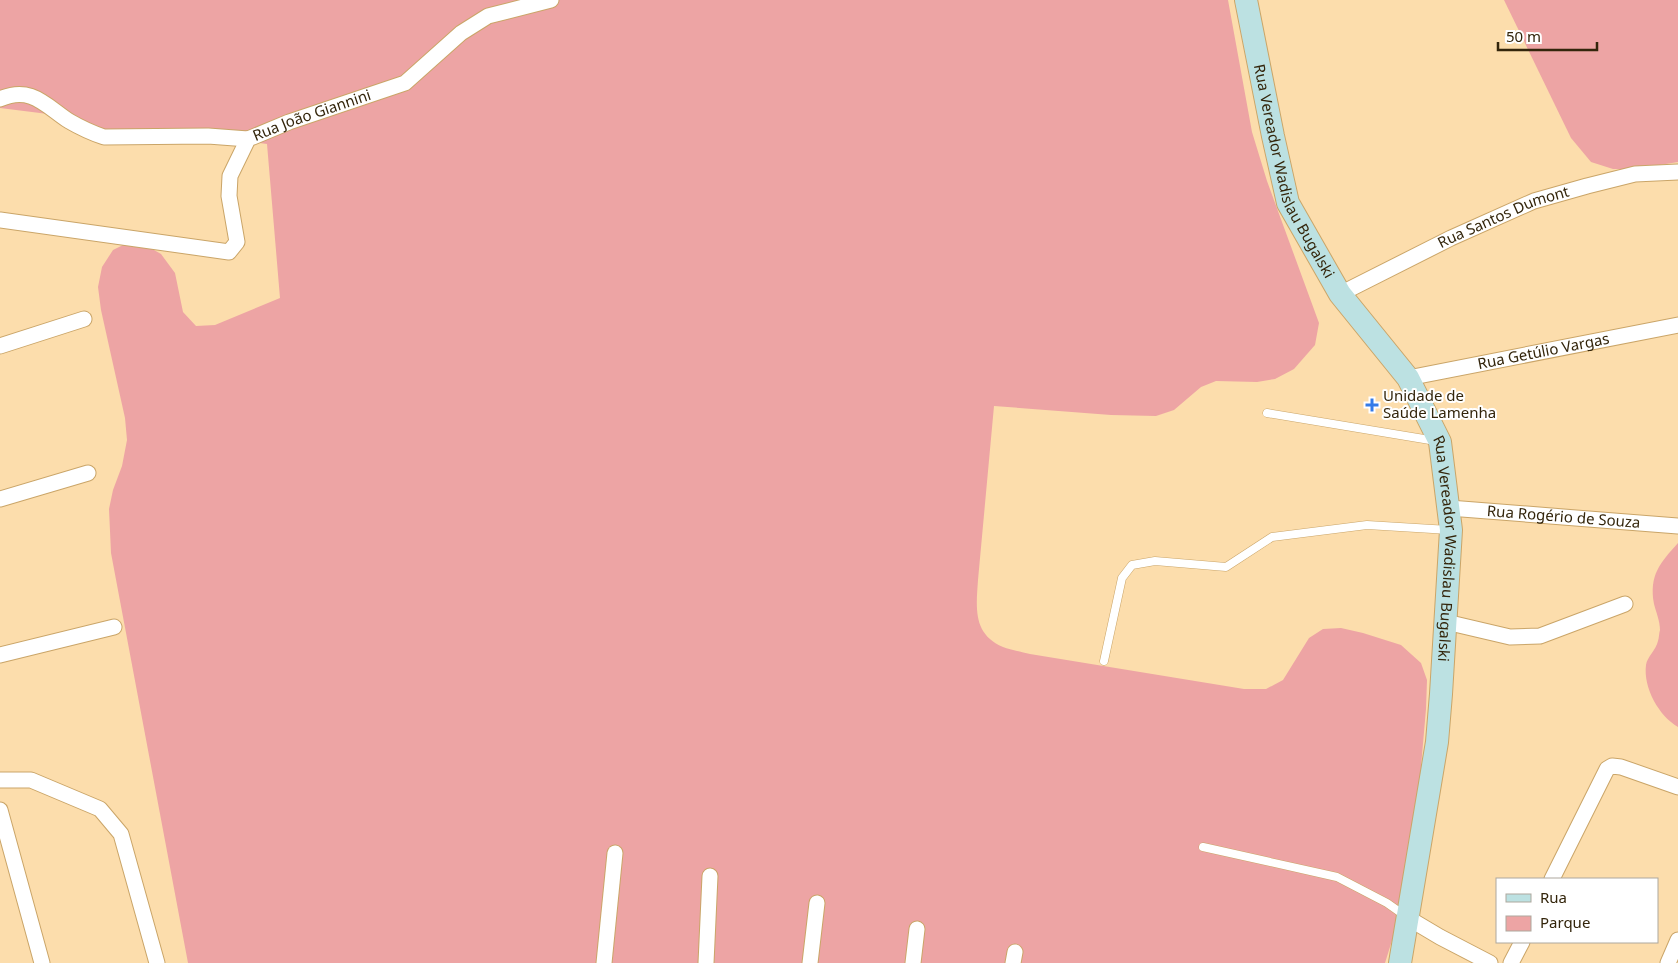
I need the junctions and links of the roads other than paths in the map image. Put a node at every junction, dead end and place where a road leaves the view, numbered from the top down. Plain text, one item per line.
1 (551, 0) edge
2 (1246, 0) edge
3 (0, 99) edge
4 (248, 139) junction
5 (1678, 172) edge
6 (0, 220) edge
7 (1340, 294) junction
8 (84, 319) dead end
9 (1678, 325) edge
10 (0, 346) edge
11 (1408, 378) junction
12 (1267, 413) dead end
13 (1440, 442) junction
14 (88, 473) dead end
15 (0, 499) edge
16 (1449, 508) junction
17 (1678, 526) edge
18 (1451, 530) junction
19 (1625, 604) dead end
20 (1446, 622) junction
21 (114, 627) dead end
22 (0, 655) edge
23 (1104, 661) dead end
24 (0, 780) edge
25 (1678, 787) edge
26 (0, 810) edge
27 (1203, 847) dead end
28 (615, 853) dead end
29 (710, 876) dead end
30 (1552, 878) edge
31 (817, 903) dead end
32 (1408, 918) junction
33 (917, 929) dead end
34 (1678, 940) edge
35 (1521, 943) edge
36 (42, 963) edge
37 (158, 963) edge
38 (604, 963) edge
39 (706, 963) edge
40 (810, 963) edge
41 (913, 963) edge
42 (1400, 963) edge
43 (1490, 963) edge
44 (1511, 963) edge
45 (1668, 963) edge

1 - 4 street, Rua João Giannini
2 - 7 main road, Rua Vereador Wadislau Bugalski
3 - 4 street
4 - 6 street, Rua João Giannini
5 - 7 street, Rua Santos Dumont
7 - 11 main road, Rua Vereador Wadislau Bugalski
8 - 10 street
9 - 11 street, Rua Getúlio Vargas
11 - 13 main road, Rua Vereador Wadislau Bugalski
12 - 13 lane
13 - 16 main road, Rua Vereador Wadislau Bugalski
14 - 15 street
16 - 17 street, Rua Rogério de Souza
16 - 18 main road, Rua Vereador Wadislau Bugalski
18 - 20 main road, Rua Vereador Wadislau Bugalski
18 - 23 lane
19 - 20 street
20 - 32 main road, Rua Vereador Wadislau Bugalski
21 - 22 street
24 - 37 street
25 - 30 street
26 - 36 street
27 - 32 lane
28 - 38 street
29 - 39 street
31 - 40 street
32 - 42 main road, Rua Vereador Wadislau Bugalski
32 - 43 street
33 - 41 street
34 - 45 street
35 - 44 street

